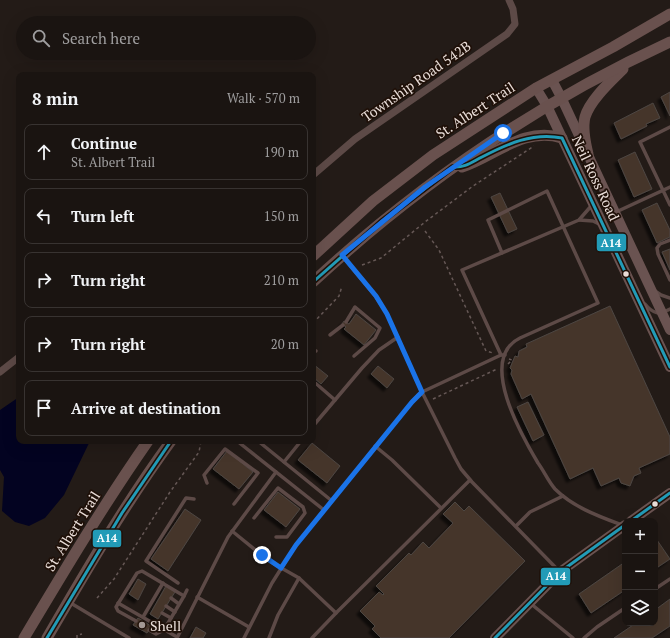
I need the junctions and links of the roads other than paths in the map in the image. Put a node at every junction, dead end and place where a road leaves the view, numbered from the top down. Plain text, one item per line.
1 (509, 0) edge
2 (670, 14) edge
3 (670, 42) edge
4 (632, 61) junction
5 (552, 80) junction
6 (536, 88) junction
7 (561, 98) junction
8 (547, 106) junction
9 (670, 127) edge
10 (562, 138) junction
11 (588, 154) junction
12 (453, 166) junction
13 (316, 172) edge
14 (670, 187) edge
15 (663, 190) junction
16 (593, 204) junction
17 (670, 205) edge
18 (615, 213) junction
19 (579, 220) junction
20 (563, 226) junction
21 (603, 226) junction
22 (670, 240) edge
23 (316, 253) edge
24 (502, 253) junction
25 (342, 255) junction
26 (626, 275) junction
27 (316, 279) edge
28 (646, 279) junction
29 (670, 280) edge
30 (670, 298) edge
31 (666, 311) edge
32 (670, 330) edge
33 (330, 335) dead end
34 (398, 337) junction
35 (500, 355) junction
36 (354, 356) dead end
37 (505, 356) junction
38 (16, 359) edge
39 (670, 367) edge
40 (0, 372) edge
41 (316, 384) edge
42 (422, 392) junction
43 (335, 400) junction
44 (316, 422) edge
45 (146, 444) edge
46 (169, 444) edge
47 (241, 444) edge
48 (262, 444) edge
49 (299, 444) edge
50 (375, 446) junction
51 (284, 462) junction
52 (276, 472) junction
53 (470, 480) junction
54 (207, 483) dead end
55 (670, 494) edge
56 (563, 496) junction
57 (194, 499) dead end
58 (332, 501) junction
59 (234, 504) dead end
60 (441, 508) junction
61 (324, 510) junction
62 (254, 518) dead end
63 (636, 518) edge
64 (622, 522) edge
65 (516, 526) junction
66 (622, 528) edge
67 (232, 530) junction
68 (276, 537) dead end
69 (281, 568) junction
70 (560, 572) junction
71 (299, 578) junction
72 (670, 579) edge
73 (178, 583) dead end
74 (163, 584) junction
75 (658, 586) edge
76 (187, 590) dead end
77 (184, 596) junction
78 (197, 597) junction
79 (171, 598) dead end
80 (68, 602) junction
81 (530, 602) junction
82 (118, 603) junction
83 (179, 604) junction
84 (166, 606) dead end
85 (622, 610) edge
86 (175, 612) junction
87 (162, 613) dead end
88 (336, 613) junction
89 (143, 617) junction
90 (171, 618) junction
91 (136, 621) dead end
92 (249, 627) junction
93 (149, 630) dead end
94 (164, 630) junction
95 (24, 638) edge
96 (46, 638) edge
97 (129, 638) edge
98 (177, 638) edge
99 (244, 638) edge
100 (269, 638) edge
101 (312, 638) edge
102 (495, 638) edge
103 (572, 638) edge
104 (584, 638) edge

1 - 13 street, Township Road 542B
2 - 5 main road, St. Albert Trail
3 - 4 main road
4 - 7 main road
4 - 11 main road
5 - 6 main road, St. Albert Trail
5 - 7 main road, Neil Ross Road
6 - 8 main road, Neil Ross Road
6 - 23 main road, St. Albert Trail
7 - 8 main road
7 - 11 main road, Neil Ross Road
8 - 10 main road, Neil Ross Road
8 - 12 main road
9 - 15 lane
10 - 12 main road
10 - 16 main road, Neil Ross Road
11 - 18 main road, Neil Ross Road
12 - 25 main road
14 - 15 lane
15 - 17 lane
15 - 18 lane
16 - 19 lane
16 - 21 main road, Neil Ross Road
18 - 28 main road, Neil Ross Road
19 - 20 lane
19 - 21 lane
20 - 24 lane
20 - 24 lane
20 - 37 lane
21 - 26 main road, Neil Ross Road
22 - 29 lane
24 - 35 lane
25 - 27 main road
25 - 34 lane
26 - 31 lane
26 - 39 main road, Neil Ross Road
28 - 30 lane
28 - 31 main road, Neil Ross Road
31 - 32 main road, Neil Ross Road
33 - 36 lane
34 - 42 lane
34 - 43 lane
35 - 37 lane
35 - 42 lane
37 - 56 lane
38 - 40 street
41 - 43 lane
42 - 50 lane
42 - 53 lane
43 - 44 lane
45 - 95 main road, St. Albert Trail
46 - 80 main road
47 - 52 lane
48 - 51 lane
49 - 51 lane
50 - 58 lane
50 - 60 lane
51 - 58 lane
52 - 61 lane
52 - 67 lane
53 - 60 lane
53 - 65 lane
54 - 59 lane
55 - 63 main road
56 - 64 lane
56 - 65 lane
57 - 73 lane
58 - 61 lane
60 - 88 lane
61 - 69 lane
62 - 68 lane
65 - 70 lane
66 - 70 main road
67 - 69 lane
67 - 78 lane
69 - 71 lane
69 - 92 lane
70 - 81 main road
71 - 88 lane
71 - 100 lane
72 - 75 lane
74 - 77 lane
74 - 82 lane
74 - 89 lane
76 - 77 lane
77 - 83 lane
78 - 92 lane
78 - 98 lane
79 - 83 lane
80 - 96 main road
80 - 97 lane
81 - 102 main road
81 - 103 lane
82 - 89 lane
82 - 91 lane
83 - 86 lane
84 - 86 lane
85 - 104 lane
86 - 90 lane
87 - 90 lane
88 - 101 lane
89 - 94 lane
90 - 94 lane
92 - 99 lane
93 - 94 lane
94 - 98 lane

